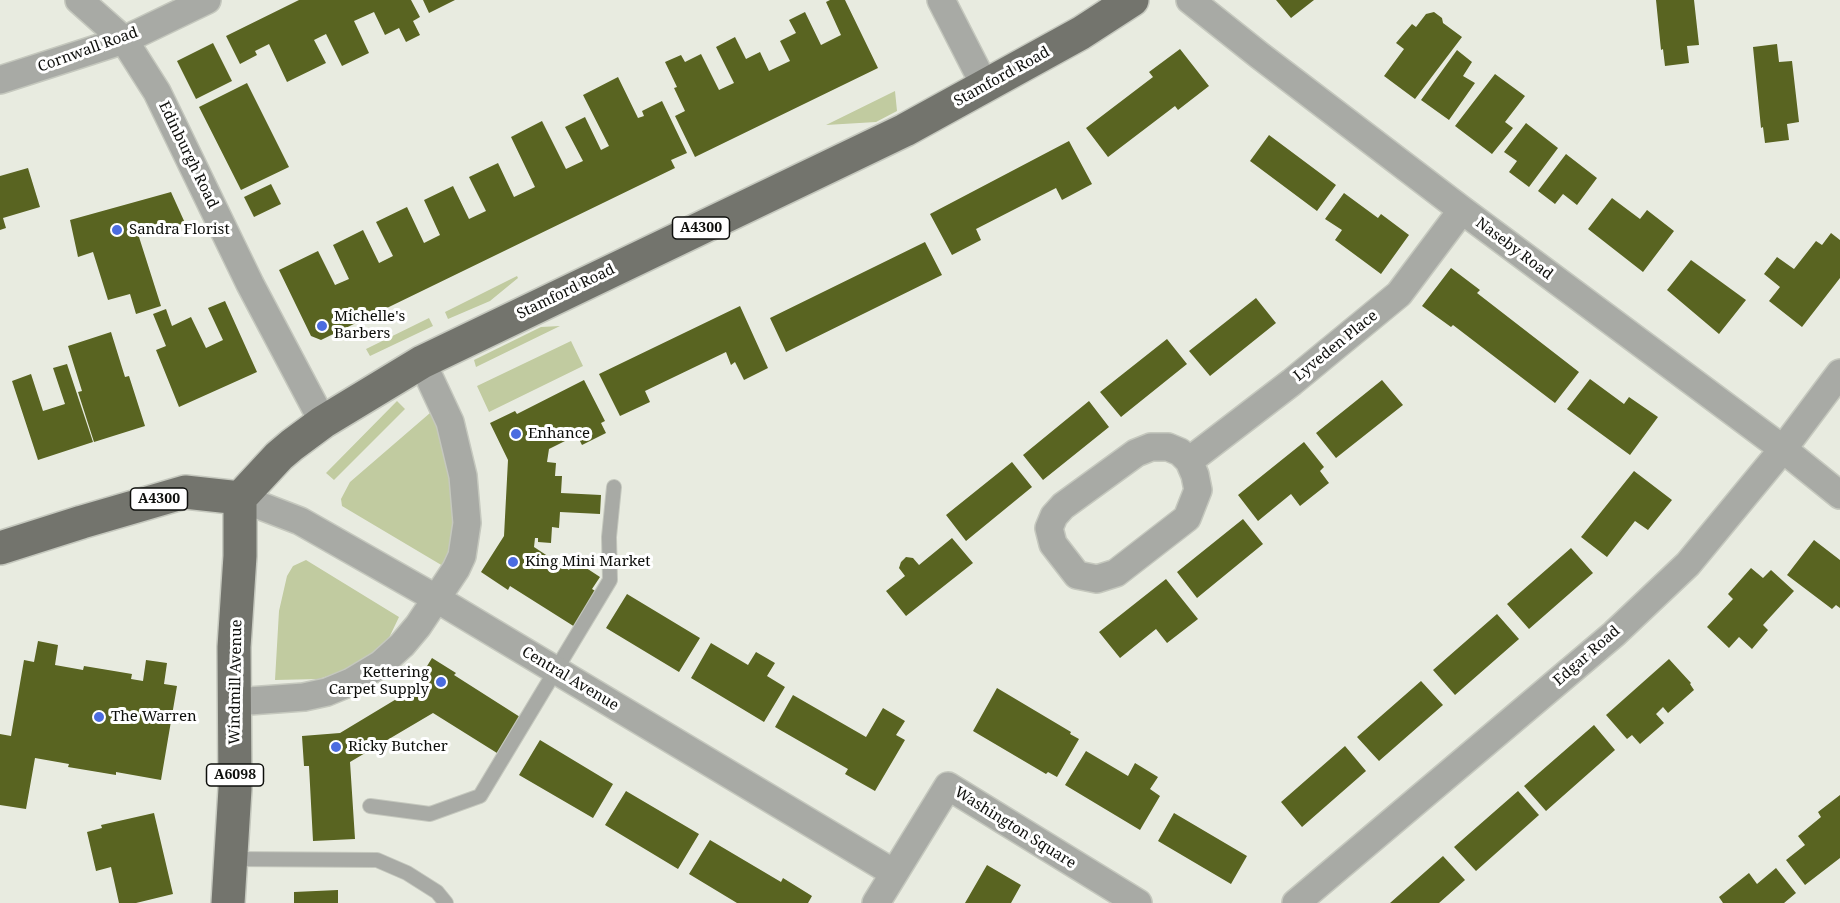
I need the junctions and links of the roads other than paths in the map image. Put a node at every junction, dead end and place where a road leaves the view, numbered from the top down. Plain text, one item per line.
1 (78, 0) edge
2 (207, 0) edge
3 (942, 0) edge
4 (1132, 0) edge
5 (1190, 0) edge
6 (124, 40) junction
7 (0, 80) edge
8 (985, 87) junction
9 (1462, 210) junction
10 (422, 362) junction
11 (1840, 373) edge
12 (323, 422) junction
13 (1783, 449) junction
14 (1189, 460) junction
15 (614, 487) dead end
16 (1840, 495) edge
17 (240, 498) junction
18 (0, 548) edge
19 (437, 599) junction
20 (556, 671) junction
21 (235, 702) junction
22 (370, 806) dead end
23 (231, 859) junction
24 (894, 873) junction
25 (228, 903) edge
26 (446, 903) edge
27 (876, 903) edge
28 (1138, 903) edge
29 (1296, 903) edge

1 - 6 street, Edinburgh Road
2 - 6 street, Cornwall Road
3 - 8 street
4 - 8 main road, Stamford Road / A4300
5 - 9 street, Naseby Road
6 - 7 street, Cornwall Road
6 - 12 street, Edinburgh Road
8 - 10 main road, Stamford Road / A4300
9 - 13 street, Naseby Road
9 - 14 street, Lyveden Place
10 - 12 main road, Stamford Road / A4300
10 - 19 street
11 - 13 street, Edgar Road
12 - 17 main road, Stamford Road / A4300
13 - 16 street, Naseby Road
13 - 29 street, Edgar Road
14 - 14 street
15 - 20 lane
17 - 18 main road, A4300
17 - 19 street, Central Avenue
17 - 21 main road, Windmill Avenue / A6098
19 - 20 street, Central Avenue
19 - 21 street
20 - 22 lane
20 - 24 street, Central Avenue
21 - 23 main road, Windmill Avenue / A6098
23 - 25 main road, Windmill Avenue / A6098
23 - 26 lane
24 - 27 street, Washington Square
24 - 28 street, Washington Square

